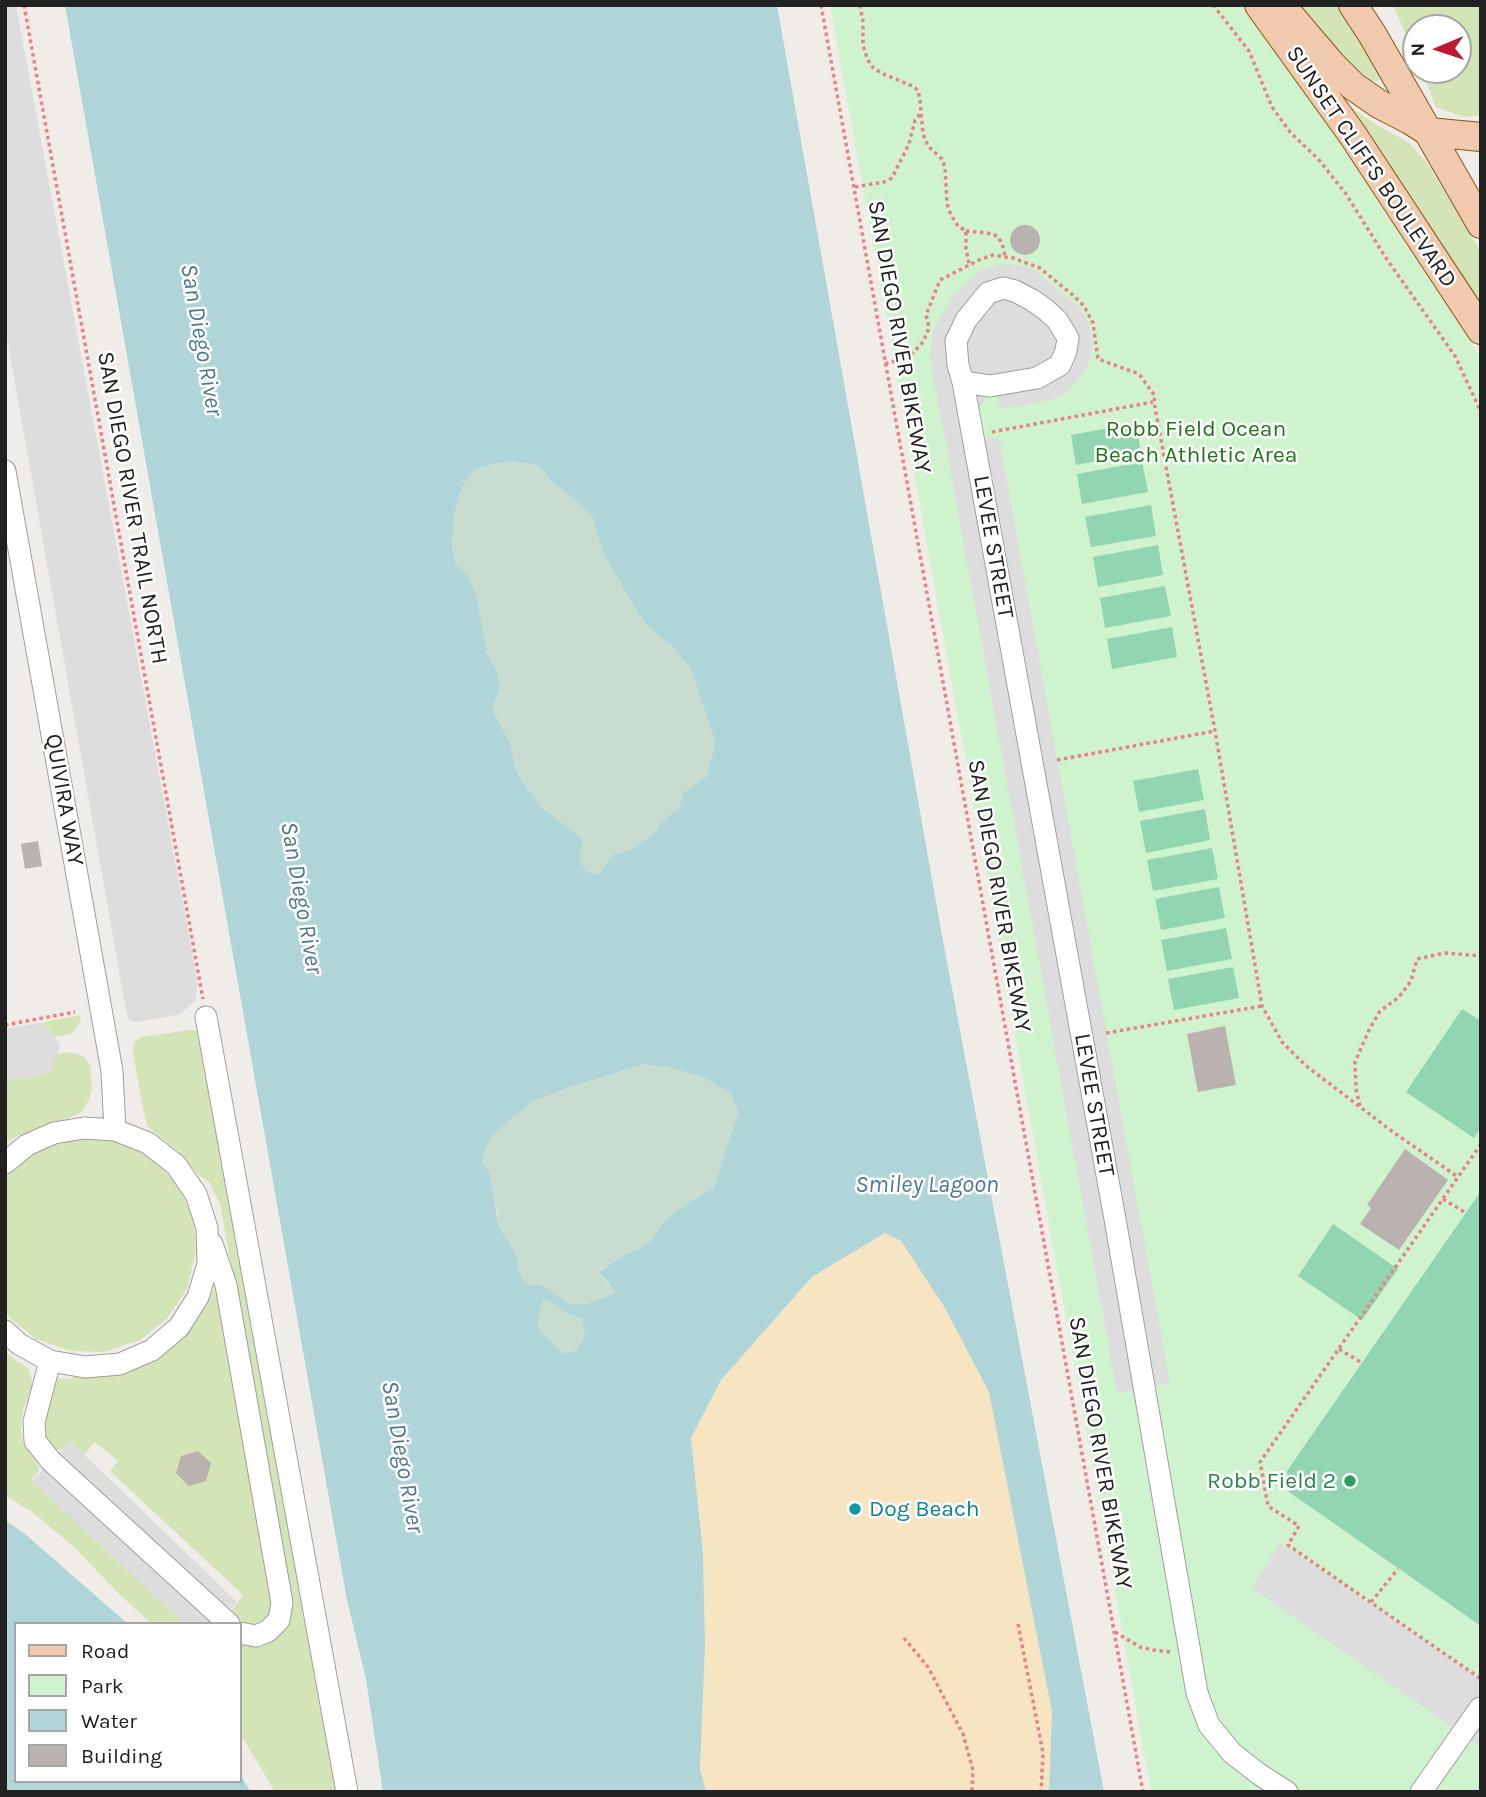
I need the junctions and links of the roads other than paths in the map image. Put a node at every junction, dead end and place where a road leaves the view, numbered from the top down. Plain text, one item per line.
1 (1259, 5) edge
2 (1281, 5) edge
3 (1353, 5) edge
4 (1372, 5) edge
5 (1372, 34) junction
6 (1429, 132) junction
7 (1481, 137) edge
8 (1481, 224) edge
9 (1481, 330) edge
10 (963, 382) junction
11 (5, 471) edge
12 (206, 1017) road end
13 (115, 1130) junction
14 (5, 1163) edge
15 (207, 1228) junction
16 (5, 1331) edge
17 (50, 1361) junction
18 (227, 1622) edge
19 (242, 1633) edge
20 (1480, 1709) edge
21 (347, 1792) edge
22 (1287, 1792) edge
23 (1421, 1792) edge

1 - 9 main road, SUNSET CLIFFS BOULEVARD
2 - 6 main road
3 - 5 main road
4 - 5 main road
5 - 6 main road
6 - 7 main road
6 - 8 main road
10 - 10 street, LEVEE STREET
10 - 22 street, LEVEE STREET
11 - 13 street, QUIVIRA WAY
12 - 21 street
13 - 14 street
13 - 15 street
15 - 17 street
15 - 19 street
16 - 17 street
17 - 18 street
20 - 23 street

